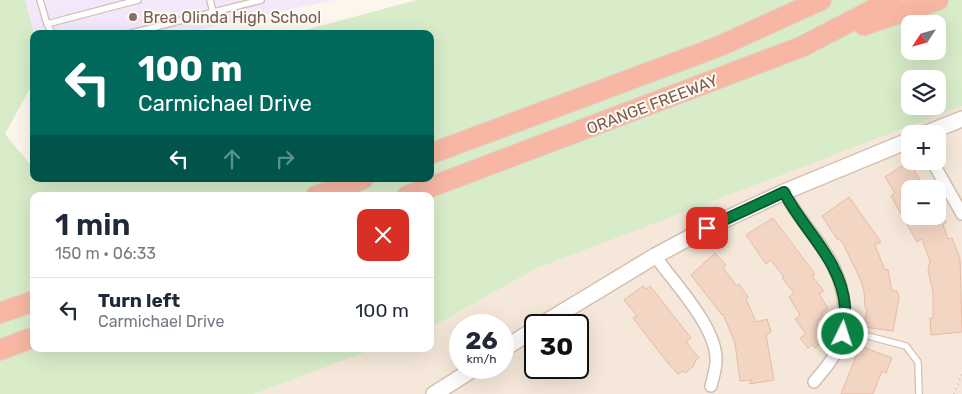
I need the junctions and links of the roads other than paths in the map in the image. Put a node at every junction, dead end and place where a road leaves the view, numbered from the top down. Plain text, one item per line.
1 (40, 0) edge
2 (138, 0) edge
3 (210, 0) edge
4 (260, 0) edge
5 (801, 0) edge
6 (821, 0) edge
7 (892, 0) edge
8 (938, 0) edge
9 (213, 12) junction
10 (47, 24) junction
11 (51, 30) edge
12 (143, 30) edge
13 (720, 46) junction
14 (801, 47) junction
15 (962, 119) edge
16 (946, 125) edge
17 (901, 144) edge
18 (434, 153) edge
19 (937, 170) edge
20 (355, 182) edge
21 (327, 192) edge
22 (418, 192) edge
23 (784, 192) junction
24 (962, 214) edge
25 (655, 256) junction
26 (30, 302) edge
27 (0, 313) edge
28 (559, 314) edge
29 (843, 334) junction
30 (30, 339) edge
31 (0, 350) edge
32 (458, 379) edge
33 (814, 382) dead end
34 (711, 386) dead end
35 (434, 394) edge
36 (919, 394) edge

1 - 10 lane
2 - 10 lane
3 - 9 lane
4 - 9 lane
5 - 13 highway
6 - 13 highway, ORANGE FREEWAY
7 - 14 highway, ORANGE FREEWAY
8 - 14 highway
9 - 12 lane
10 - 11 lane
13 - 18 highway, ORANGE FREEWAY
14 - 22 highway, ORANGE FREEWAY
15 - 16 street
17 - 23 street
19 - 24 street
20 - 21 highway
23 - 25 street
23 - 29 street
25 - 28 street
25 - 34 street
26 - 27 highway
29 - 33 street
29 - 36 lane
30 - 31 highway
32 - 35 street

